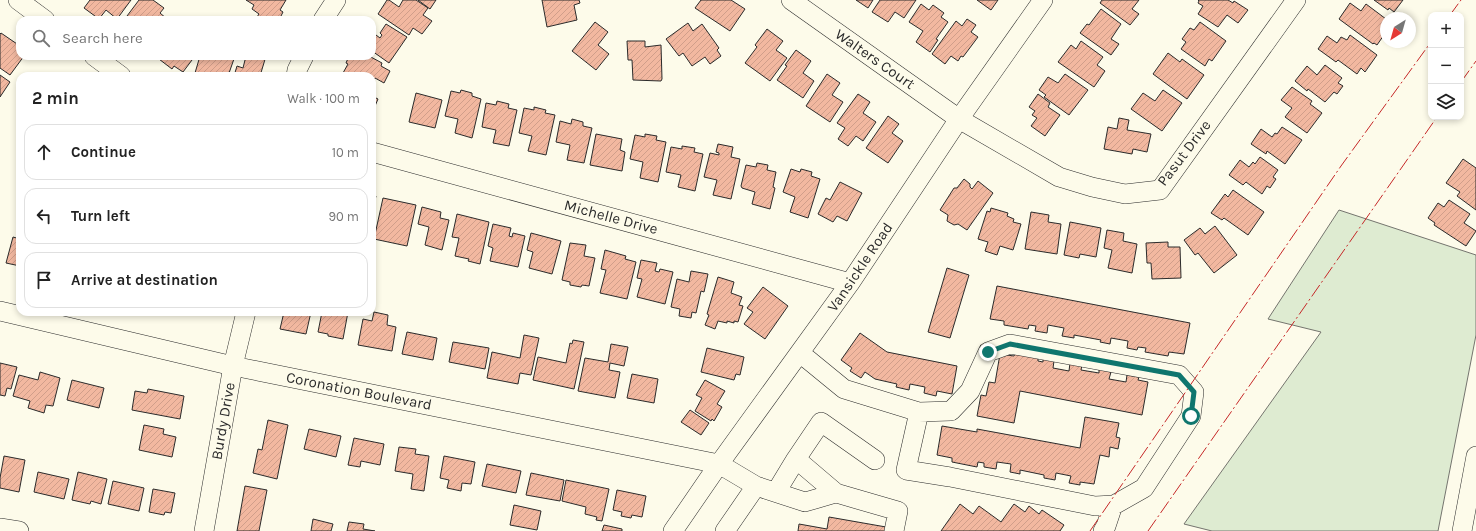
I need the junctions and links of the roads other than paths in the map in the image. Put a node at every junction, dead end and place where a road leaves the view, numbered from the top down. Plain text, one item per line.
1 (18, 0) edge
2 (336, 0) edge
3 (791, 0) edge
4 (1043, 0) edge
5 (1296, 0) edge
6 (40, 16) edge
7 (326, 16) edge
8 (99, 60) edge
9 (302, 60) edge
10 (115, 72) edge
11 (296, 72) edge
12 (959, 119) junction
13 (376, 153) edge
14 (850, 283) junction
15 (0, 311) edge
16 (16, 315) edge
17 (21, 316) edge
18 (245, 316) edge
19 (800, 353) junction
20 (233, 366) junction
21 (919, 412) junction
22 (1476, 456) edge
23 (796, 458) junction
24 (875, 460) dead end
25 (719, 464) junction
26 (756, 486) junction
27 (776, 492) junction
28 (836, 493) junction
29 (1113, 505) junction
30 (0, 528) edge
31 (19, 531) edge
32 (204, 531) edge
33 (673, 531) edge
34 (725, 531) edge
35 (894, 531) edge
36 (1103, 531) edge
37 (1462, 531) edge

1 - 6 street
2 - 7 street
3 - 12 street, Walters Court
4 - 12 street, Vansickle Road
5 - 12 street, Pasut Drive
8 - 10 street
9 - 11 street
12 - 14 street, Vansickle Road
13 - 14 street, Michelle Drive
14 - 19 street, Vansickle Road
15 - 16 street, Coronation Boulevard
17 - 20 street, Coronation Boulevard
18 - 20 street, Burdy Drive
19 - 21 street
19 - 25 street, Vansickle Road
20 - 25 street, Coronation Boulevard
20 - 32 street, Burdy Drive
21 - 29 street
21 - 29 street
22 - 37 street
23 - 24 street
23 - 27 street
23 - 28 street
25 - 26 street, Coronation Boulevard
25 - 33 street, Vansickle Road
26 - 27 street, Coronation Boulevard
26 - 34 street
27 - 28 street, Coronation Boulevard
28 - 35 street
29 - 36 street
30 - 31 street

